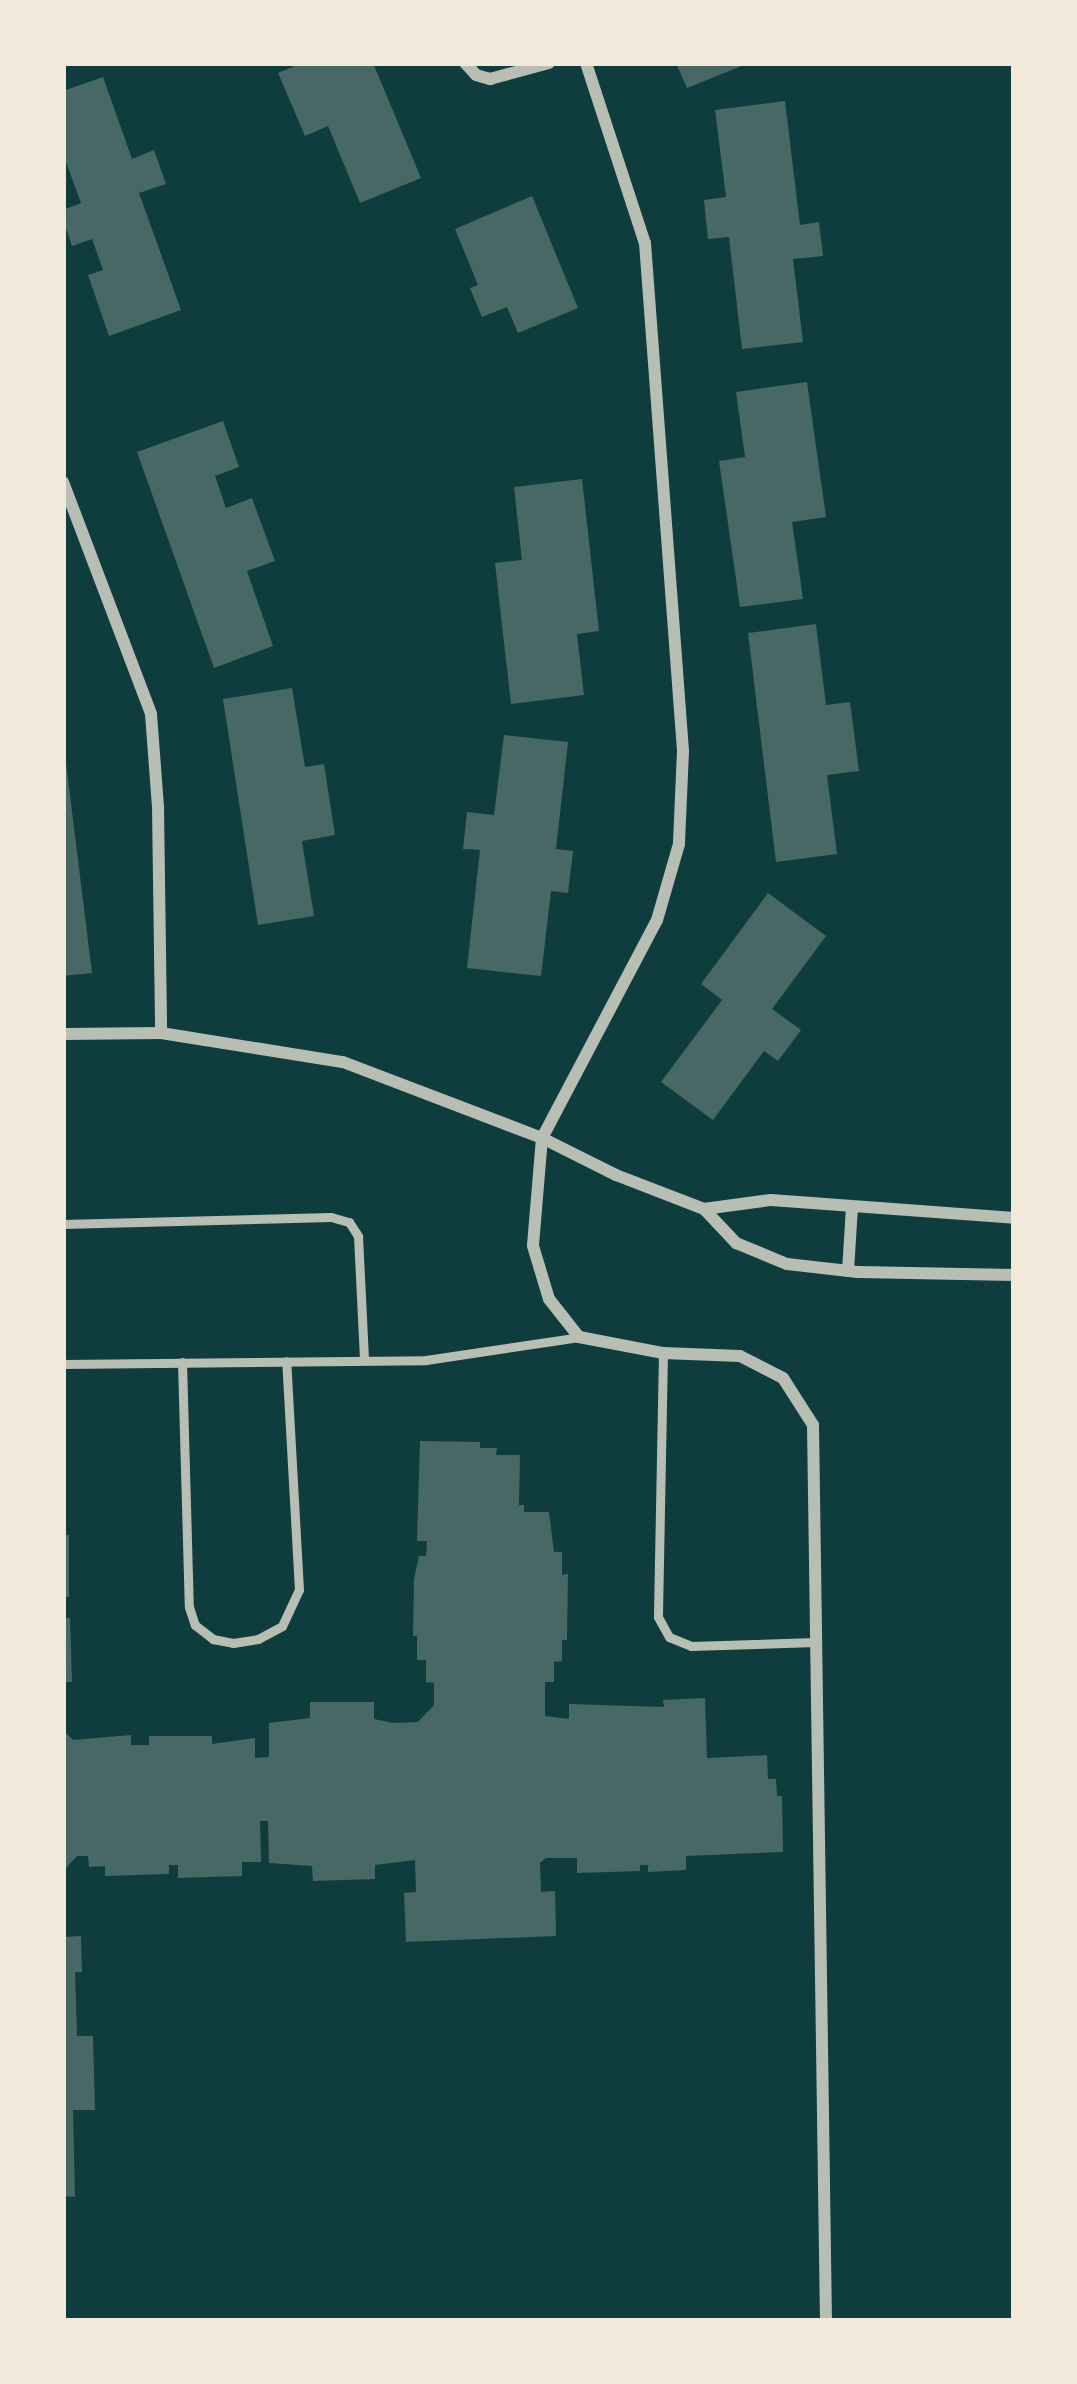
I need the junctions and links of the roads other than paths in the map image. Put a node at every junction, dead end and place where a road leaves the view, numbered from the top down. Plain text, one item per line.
1 (465, 63) edge
2 (549, 63) edge
3 (586, 63) edge
4 (63, 482) edge
5 (160, 1033) junction
6 (63, 1034) edge
7 (542, 1138) junction
8 (852, 1208) junction
9 (704, 1209) junction
10 (1014, 1218) edge
11 (63, 1224) edge
12 (848, 1270) junction
13 (1014, 1275) edge
14 (579, 1336) junction
15 (663, 1353) junction
16 (364, 1360) junction
17 (286, 1361) junction
18 (182, 1362) junction
19 (63, 1364) edge
20 (817, 1642) junction
21 (826, 2321) edge

1 - 2 street
3 - 7 street
4 - 5 street
5 - 6 street
5 - 7 street
7 - 9 street
7 - 14 street
8 - 9 street
8 - 10 street
8 - 12 street
9 - 12 street
11 - 16 lane
12 - 13 street
14 - 15 street
14 - 16 lane
15 - 20 street
15 - 20 lane
16 - 17 lane
17 - 18 lane
17 - 18 lane
18 - 19 lane
20 - 21 street

